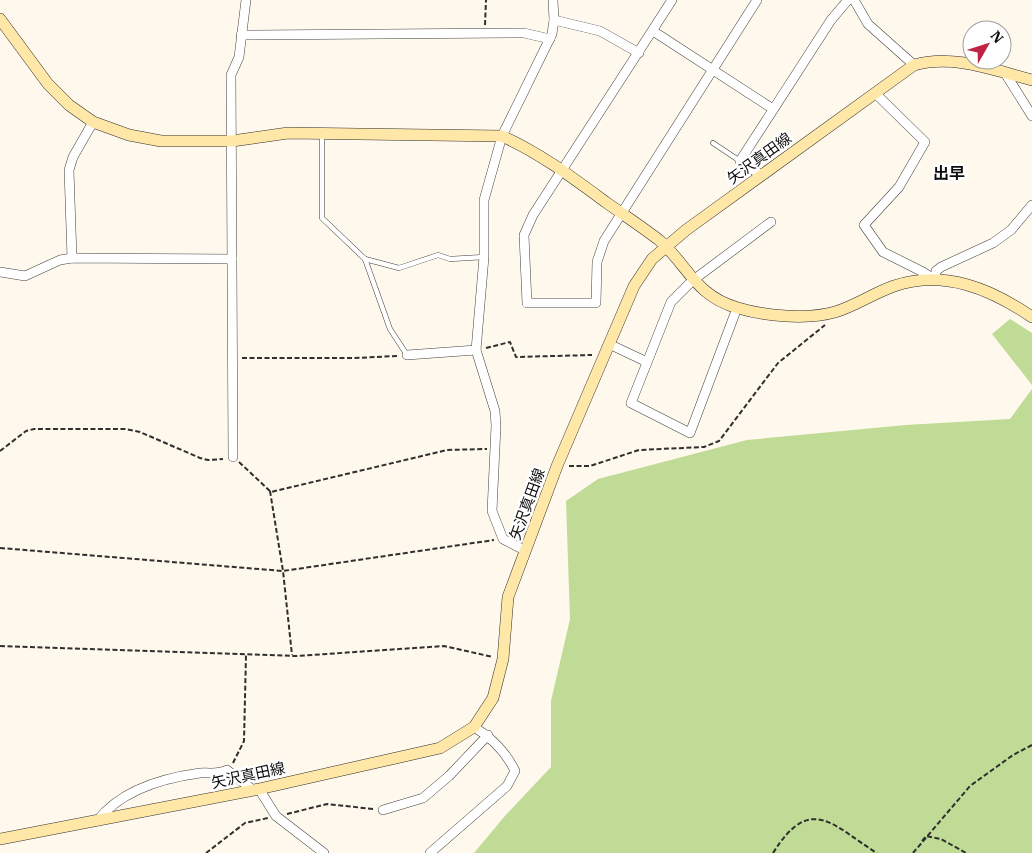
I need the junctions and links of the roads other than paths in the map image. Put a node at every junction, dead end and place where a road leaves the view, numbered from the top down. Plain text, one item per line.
1 (246, 0) edge
2 (553, 0) edge
3 (672, 0) edge
4 (757, 0) edge
5 (848, 0) edge
6 (854, 0) edge
7 (0, 19) edge
8 (554, 20) junction
9 (653, 31) junction
10 (240, 36) junction
11 (550, 39) junction
12 (639, 53) junction
13 (914, 65) junction
14 (712, 71) junction
15 (1005, 73) junction
16 (1032, 80) edge
17 (876, 93) junction
18 (773, 109) junction
19 (1032, 116) edge
20 (93, 122) junction
21 (322, 134) junction
22 (502, 136) junction
23 (232, 142) junction
24 (713, 144) dead end
25 (740, 161) junction
26 (562, 170) junction
27 (761, 175) junction
28 (1032, 204) edge
29 (622, 213) junction
30 (771, 222) dead end
31 (666, 247) junction
32 (484, 257) junction
33 (72, 258) junction
34 (365, 258) junction
35 (232, 259) junction
36 (0, 272) edge
37 (935, 280) junction
38 (692, 281) junction
39 (737, 308) junction
40 (1032, 317) edge
41 (607, 349) junction
42 (476, 350) junction
43 (407, 355) joint
44 (647, 362) junction
45 (233, 458) road end
46 (526, 551) junction
47 (474, 727) junction
48 (488, 735) junction
49 (256, 789) junction
50 (383, 810) road end
51 (97, 821) junction
52 (0, 839) edge
53 (324, 853) edge
54 (430, 853) edge

1 - 10 street
2 - 8 street
3 - 9 street
4 - 14 street
5 - 18 street
6 - 13 street
7 - 20 main road
8 - 11 street
8 - 12 street
9 - 12 street
9 - 14 street
10 - 11 street
10 - 23 street
11 - 22 street
12 - 26 street
13 - 15 main road, 矢沢真田線
13 - 17 main road, 矢沢真田線
14 - 18 street
14 - 29 street
15 - 16 main road, 矢沢真田線
15 - 19 street
17 - 27 main road, 矢沢真田線
17 - 37 street
18 - 25 street
20 - 23 main road
20 - 33 street
21 - 22 main road
21 - 23 main road
21 - 34 lane
22 - 26 main road
22 - 32 street
23 - 35 street
24 - 25 lane
25 - 27 street
26 - 29 main road
26 - 29 street
27 - 31 main road, 矢沢真田線
28 - 37 street
29 - 31 main road
30 - 38 street
31 - 38 main road
31 - 41 main road, 矢沢真田線
32 - 34 lane
32 - 42 street
33 - 35 street
33 - 36 street
34 - 43 lane
35 - 45 street
37 - 39 main road
37 - 40 main road
38 - 39 main road
38 - 44 street
39 - 44 street
41 - 44 street
41 - 46 main road, 矢沢真田線
42 - 43 street
42 - 46 street
46 - 47 main road, 矢沢真田線
47 - 48 street
47 - 49 main road, 矢沢真田線
48 - 50 street
48 - 54 street
49 - 51 main road, 矢沢真田線
49 - 51 street
49 - 53 street
51 - 52 main road, 矢沢真田線

